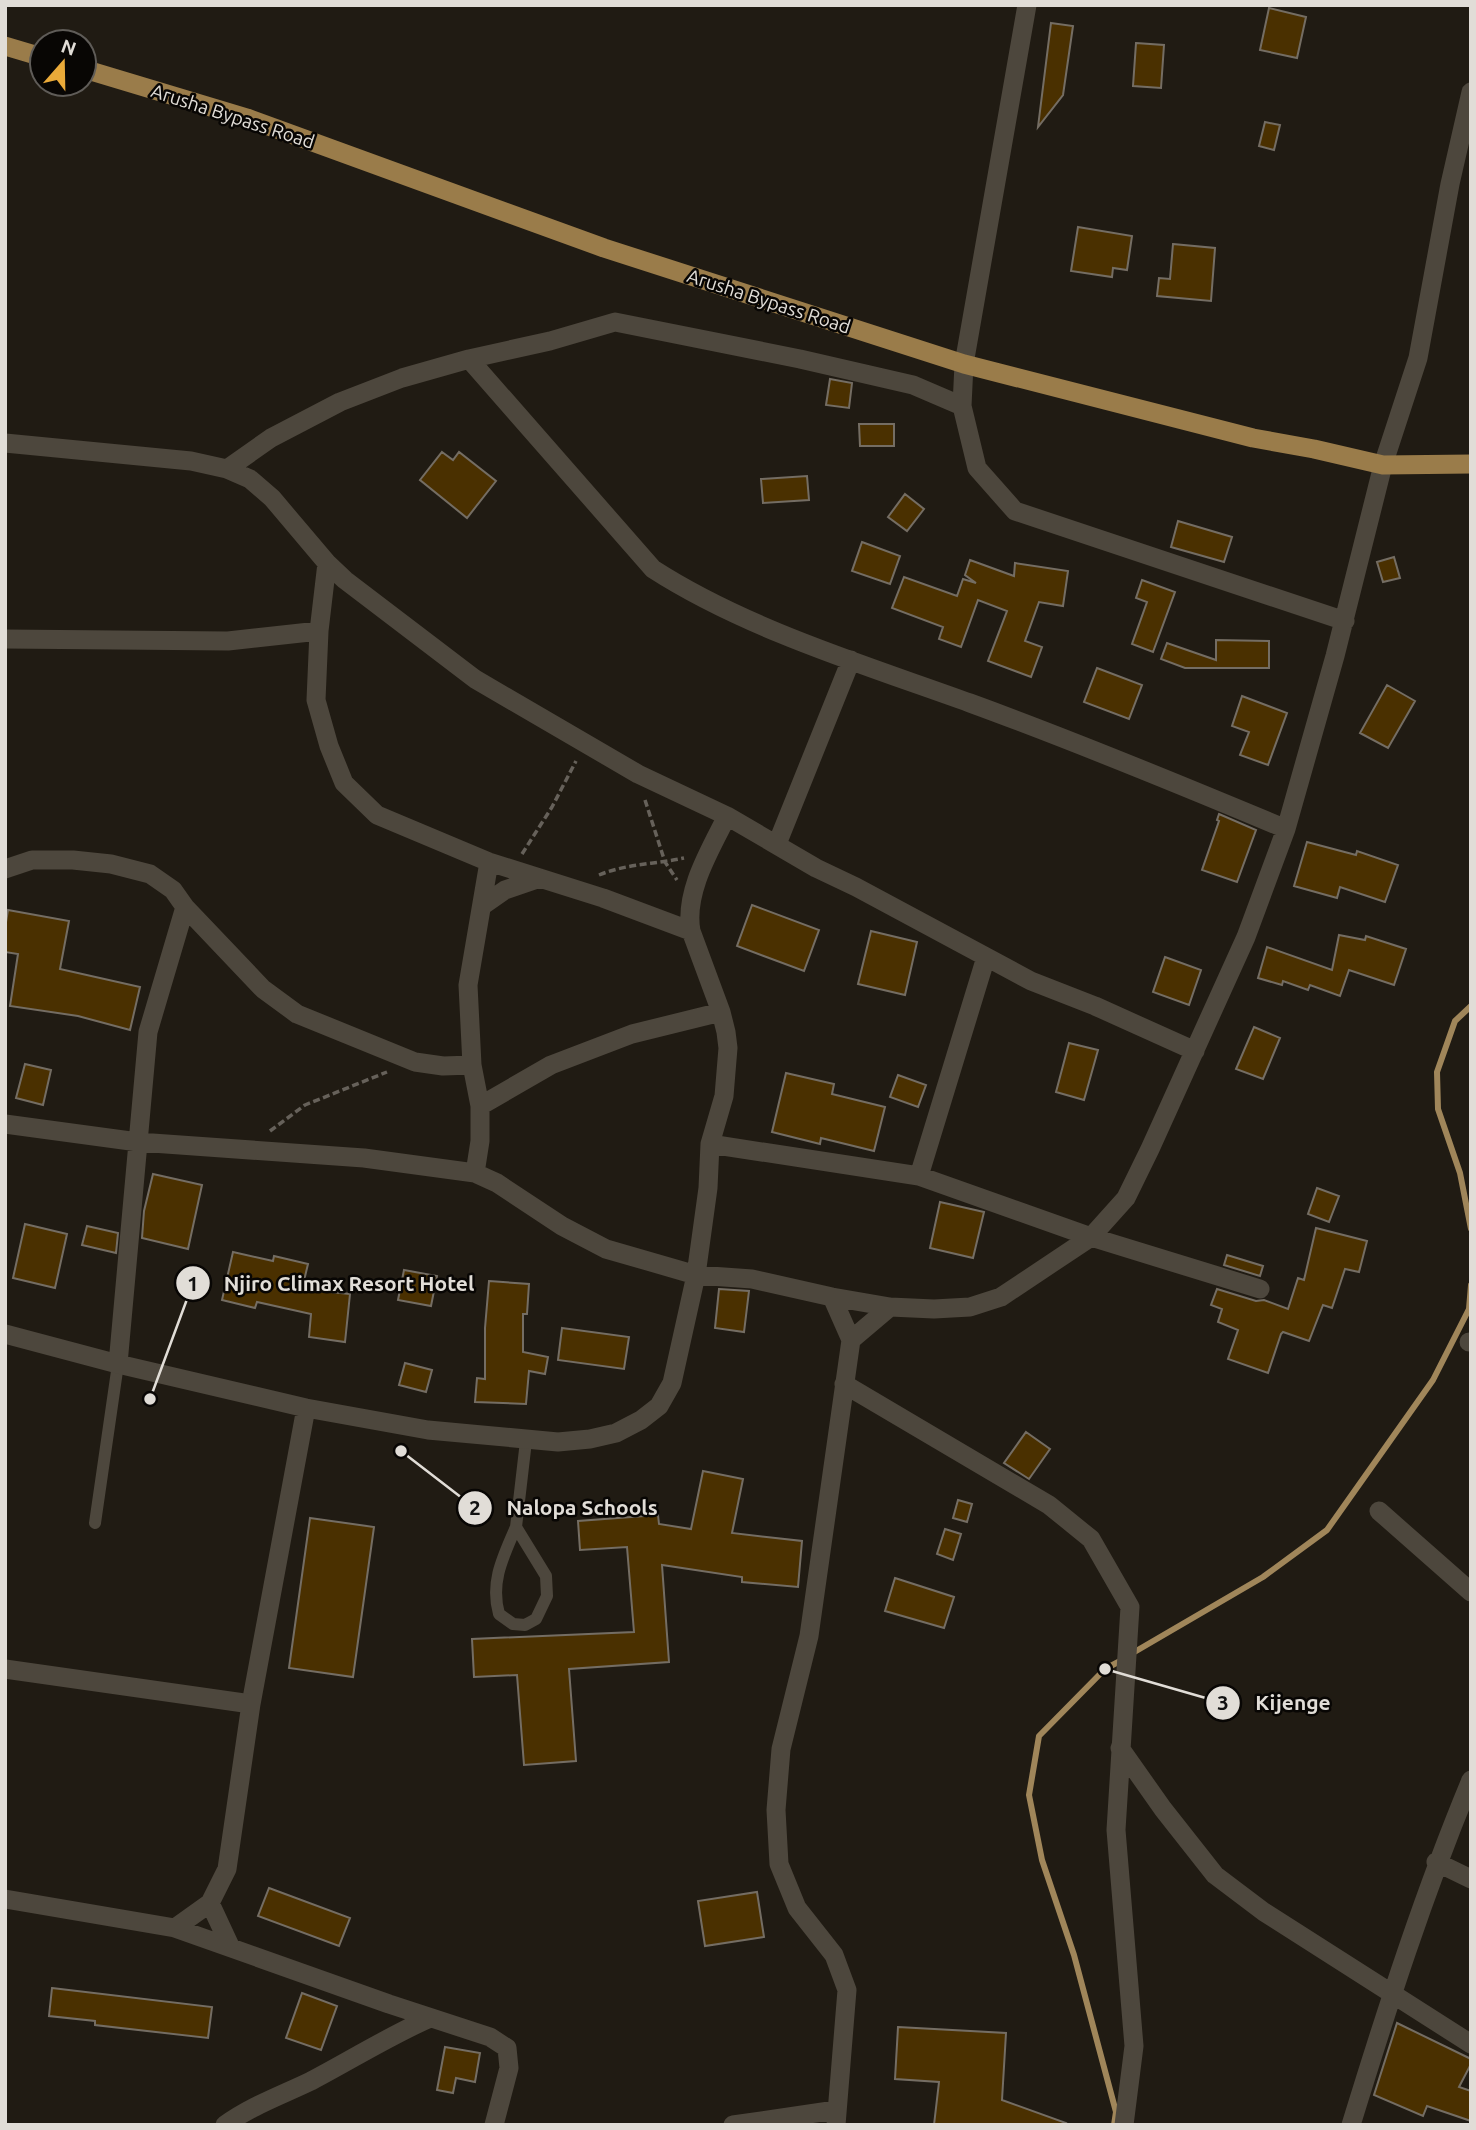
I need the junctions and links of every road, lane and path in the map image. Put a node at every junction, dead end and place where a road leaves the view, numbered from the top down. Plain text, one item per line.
1 (1027, 5) edge
2 (5, 46) edge
3 (28, 53) edge
4 (98, 73) edge
5 (1471, 92) edge
6 (469, 359) junction
7 (964, 364) junction
8 (962, 406) junction
9 (5, 443) edge
10 (1471, 464) edge
11 (1382, 465) junction
12 (227, 469) junction
13 (327, 563) junction
14 (1345, 621) junction
15 (319, 631) junction
16 (5, 639) edge
17 (850, 660) junction
18 (589, 745) junction
19 (638, 775) junction
20 (727, 816) junction
21 (1286, 829) junction
22 (777, 844) junction
23 (710, 852) junction
24 (489, 862) junction
25 (666, 862) junction
26 (5, 869) edge
27 (512, 870) junction
28 (540, 878) junction
29 (570, 888) junction
30 (690, 901) junction
31 (482, 906) junction
32 (185, 907) junction
33 (691, 931) junction
34 (986, 957) junction
35 (721, 1012) junction
36 (1195, 1051) junction
37 (415, 1062) junction
38 (472, 1065) junction
39 (480, 1106) junction
40 (5, 1124) edge
41 (138, 1142) junction
42 (710, 1144) junction
43 (245, 1150) junction
44 (475, 1173) junction
45 (919, 1176) junction
46 (1091, 1237) junction
47 (696, 1275) junction
48 (1260, 1289) dead end
49 (832, 1297) junction
50 (890, 1307) junction
51 (5, 1334) edge
52 (851, 1340) junction
53 (118, 1364) junction
54 (844, 1384) junction
55 (306, 1408) junction
56 (526, 1441) junction
57 (1379, 1511) dead end
58 (95, 1523) dead end
59 (516, 1527) junction
60 (1471, 1592) edge
61 (5, 1668) edge
62 (251, 1704) junction
63 (1120, 1748) junction
64 (1471, 1780) edge
65 (1436, 1862) junction
66 (1471, 1879) edge
67 (5, 1899) edge
68 (210, 1903) junction
69 (174, 1928) junction
70 (230, 1946) junction
71 (1391, 1994) junction
72 (430, 2018) junction
73 (1471, 2045) edge
74 (836, 2117) edge
75 (225, 2125) edge
76 (494, 2125) edge
77 (733, 2125) edge
78 (1124, 2125) edge
79 (1351, 2125) edge

1 - 7 street
2 - 3 main road
4 - 7 main road, Arusha Bypass Road
5 - 11 street
6 - 8 street
6 - 12 street
6 - 17 street
7 - 8 street
7 - 11 main road, Arusha Bypass Road
8 - 14 street
9 - 12 street
10 - 11 main road, Arusha Bypass Road
11 - 14 street
12 - 13 street
13 - 15 street
13 - 18 street
14 - 21 street
15 - 16 street
15 - 24 street
17 - 21 street
17 - 22 street
18 - 19 street
18 - 27 path
19 - 20 street
19 - 25 path
20 - 22 street
20 - 23 street
21 - 36 street
22 - 34 street
23 - 25 path
23 - 30 street
24 - 27 street
24 - 31 street
25 - 29 path
25 - 30 path
26 - 32 street
27 - 28 street
28 - 29 street
28 - 31 street
29 - 33 street
30 - 33 street
31 - 38 street
32 - 37 street
32 - 41 street
33 - 35 street
34 - 36 street
34 - 45 street
35 - 39 street
35 - 42 street
36 - 46 street
37 - 38 street
37 - 43 path
38 - 39 street
39 - 44 street
40 - 41 street
41 - 43 street
41 - 53 street
42 - 45 street
42 - 47 street
43 - 44 street
44 - 47 street
45 - 46 street
46 - 48 street
46 - 50 street
47 - 49 street
47 - 56 street
49 - 50 street
49 - 52 street
50 - 52 street
51 - 53 street
52 - 54 street
53 - 55 street
53 - 58 lane
54 - 63 street
54 - 74 street
55 - 56 street
55 - 62 street
56 - 59 lane
57 - 60 street
59 - 59 lane
61 - 62 street
62 - 68 street
63 - 71 street
63 - 78 street
64 - 65 street
65 - 66 street
65 - 71 street
67 - 69 street
68 - 69 street
68 - 70 street
69 - 70 street
70 - 72 street
71 - 73 street
71 - 79 street
72 - 75 street
72 - 76 street
74 - 77 street

